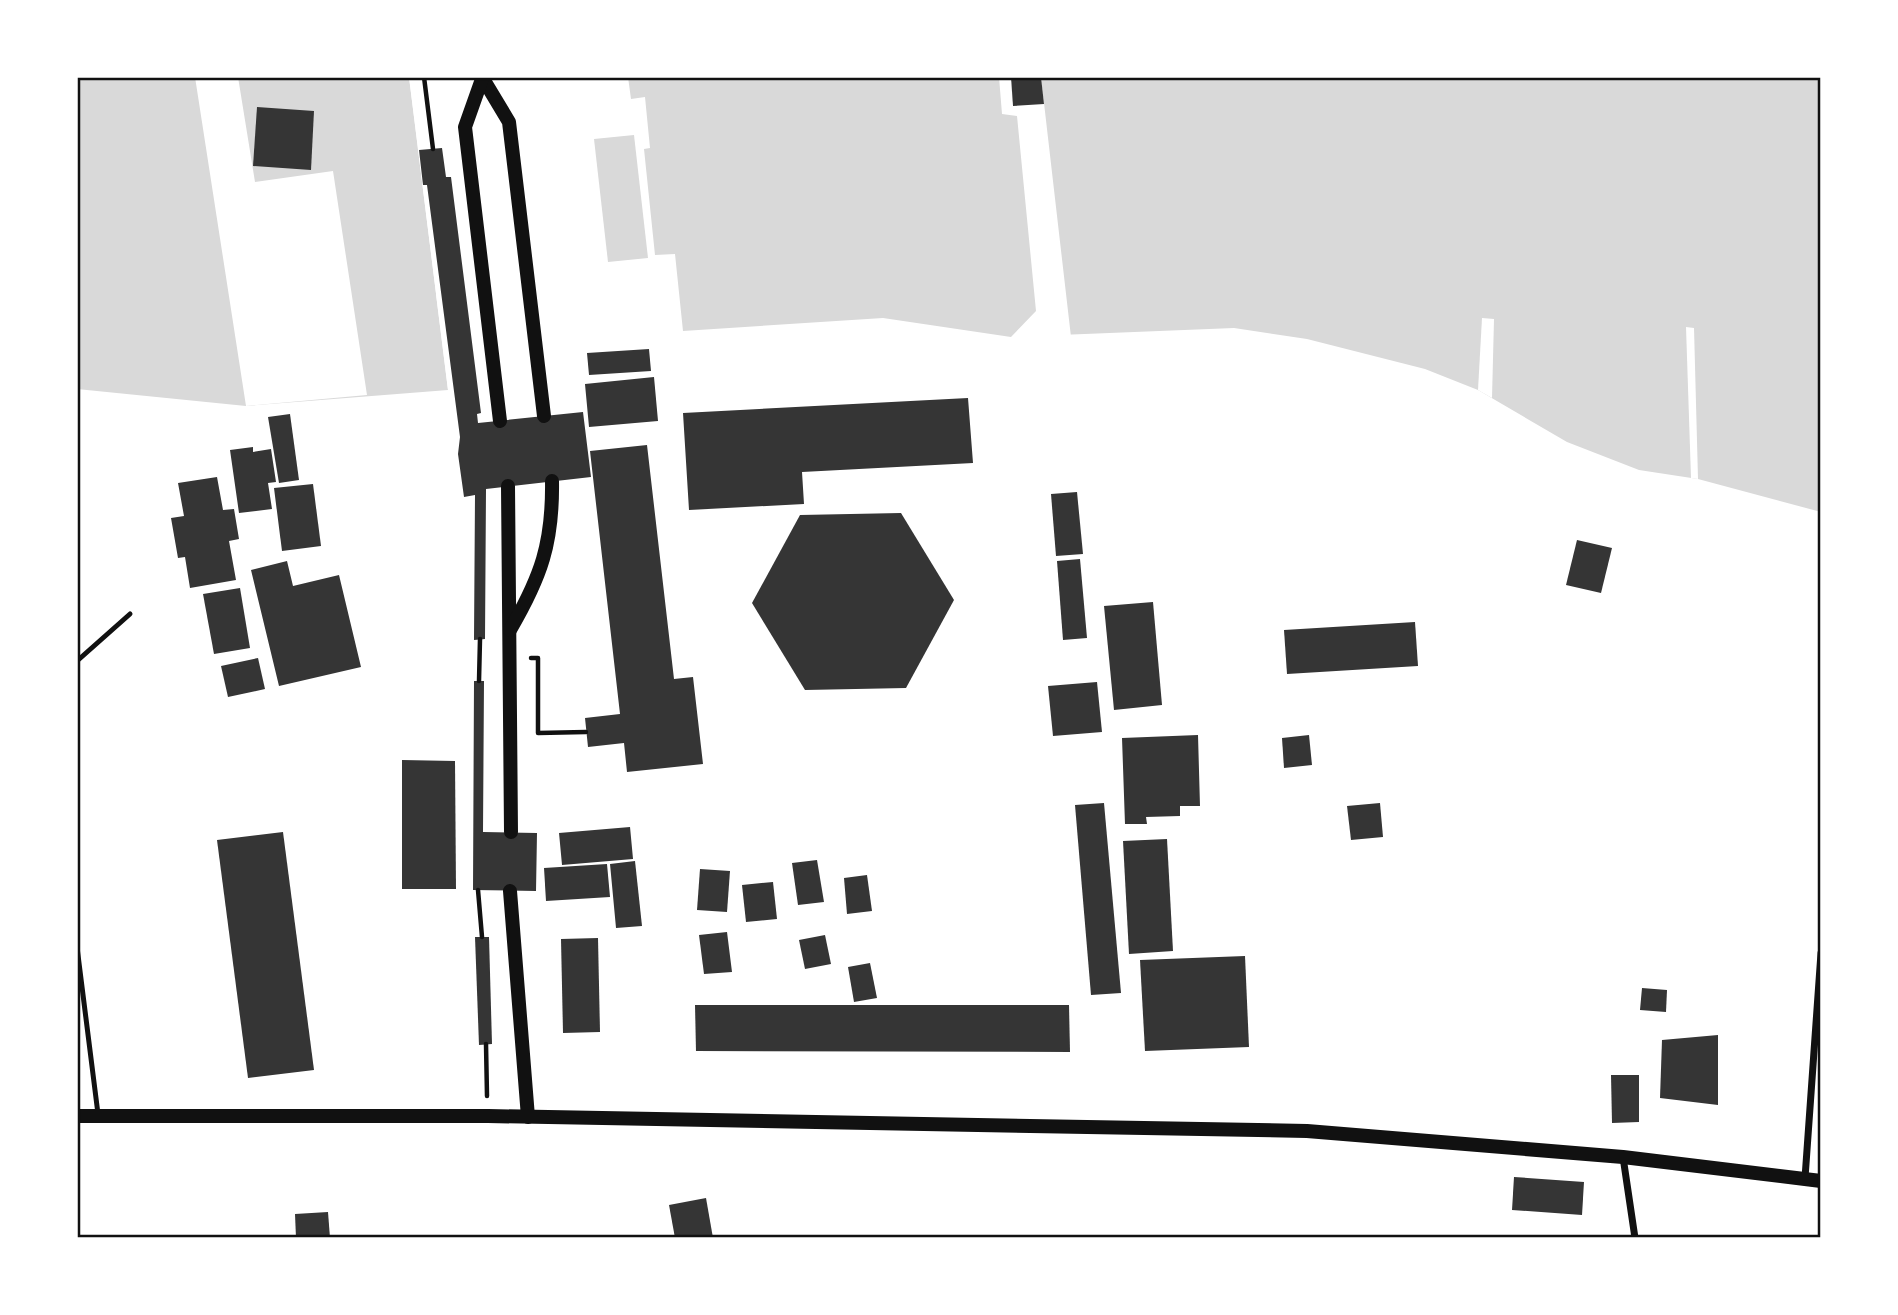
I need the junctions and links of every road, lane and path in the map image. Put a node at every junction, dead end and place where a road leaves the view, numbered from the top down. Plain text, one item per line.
1 (424, 77) edge
2 (482, 78) edge
3 (433, 149) dead end
4 (544, 416) dead end
5 (500, 421) dead end
6 (552, 481) dead end
7 (508, 486) dead end
8 (130, 614) dead end
9 (509, 632) junction
10 (480, 639) dead end
11 (509, 658) junction
12 (77, 661) edge
13 (479, 681) dead end
14 (586, 732) dead end
15 (511, 832) dead end
16 (478, 890) dead end
17 (510, 891) dead end
18 (482, 937) dead end
19 (77, 947) edge
20 (1821, 953) edge
21 (486, 1044) dead end
22 (77, 1116) edge
23 (98, 1116) junction
24 (488, 1116) junction
25 (528, 1117) junction
26 (1622, 1157) junction
27 (1805, 1178) junction
28 (1821, 1181) edge
29 (1635, 1238) edge

1 - 3 path
2 - 4 main road
2 - 5 main road
6 - 9 main road
7 - 9 main road
8 - 12 lane
9 - 11 main road
10 - 13 path
11 - 14 path
11 - 15 main road
16 - 18 path
17 - 25 main road
19 - 23 lane
20 - 27 street
21 - 24 path
22 - 23 main road
23 - 24 main road
24 - 25 main road
25 - 26 main road
26 - 27 main road
26 - 29 street
27 - 28 main road

